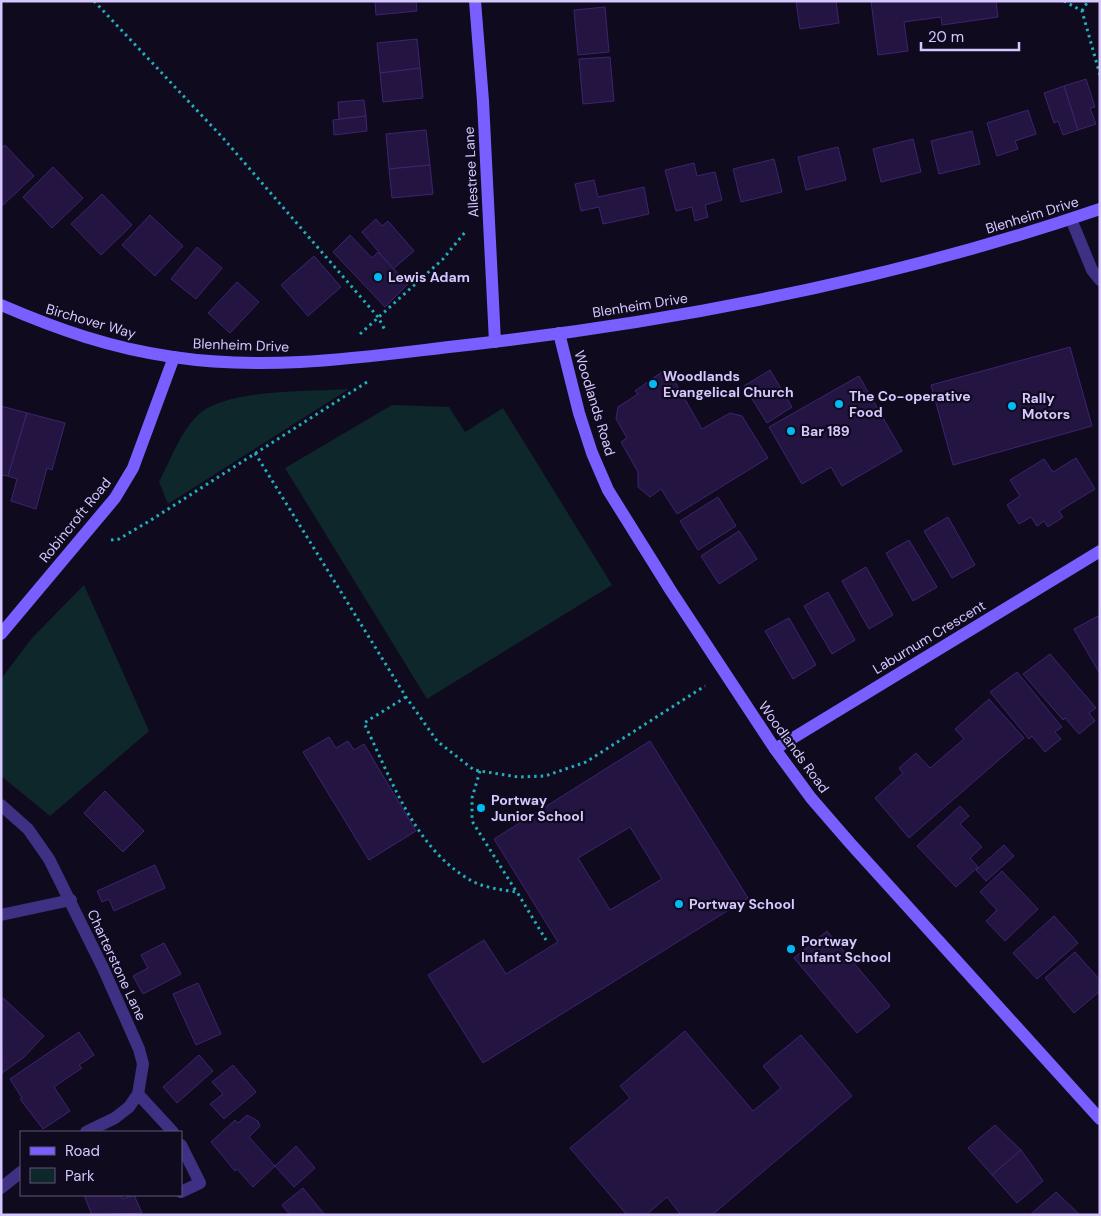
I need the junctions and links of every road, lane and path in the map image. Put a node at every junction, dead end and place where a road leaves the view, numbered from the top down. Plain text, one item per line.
1 (94, 1) edge
2 (475, 1) edge
3 (1064, 1) edge
4 (1088, 1) edge
5 (1082, 11) junction
6 (1100, 75) edge
7 (488, 205) junction
8 (1100, 209) edge
9 (1070, 219) junction
10 (1100, 280) edge
11 (1, 305) edge
12 (378, 317) junction
13 (559, 333) junction
14 (495, 342) junction
15 (398, 353) junction
16 (174, 357) junction
17 (330, 362) junction
18 (368, 381) dead end
19 (255, 453) junction
20 (79, 541) junction
21 (1100, 551) edge
22 (1, 634) edge
23 (725, 674) junction
24 (406, 698) junction
25 (775, 750) junction
26 (480, 771) junction
27 (1, 805) edge
28 (517, 892) junction
29 (71, 900) junction
30 (1, 915) edge
31 (546, 940) dead end
32 (138, 1094) junction
33 (1100, 1119) edge
34 (88, 1131) edge
35 (172, 1131) edge
36 (182, 1147) edge
37 (20, 1173) edge
38 (1, 1188) edge
39 (182, 1192) edge

1 - 12 path
2 - 7 street, Allestree Lane
3 - 5 path
4 - 5 path
5 - 6 path
7 - 12 path
7 - 14 street, Allestree Lane
8 - 9 street, Blenheim Drive
9 - 10 street
9 - 13 street, Blenheim Drive
11 - 16 street, Birchover Way
12 - 15 path
12 - 17 path
13 - 14 street, Blenheim Drive
13 - 23 street, Woodlands Road
14 - 15 street, Blenheim Drive
15 - 17 street, Blenheim Drive
16 - 17 street, Blenheim Drive
16 - 20 street, Robincroft Road
18 - 19 path
19 - 20 path
19 - 24 path
20 - 22 street, Robincroft Road
21 - 25 street, Laburnum Crescent
23 - 25 street, Woodlands Road
23 - 26 path
24 - 26 path
24 - 28 path
25 - 33 street, Woodlands Road
26 - 28 path
27 - 29 street, Charterstone Lane
28 - 31 path
29 - 30 street
29 - 32 street, Charterstone Lane
32 - 34 street
32 - 35 street
36 - 39 street
37 - 38 street

